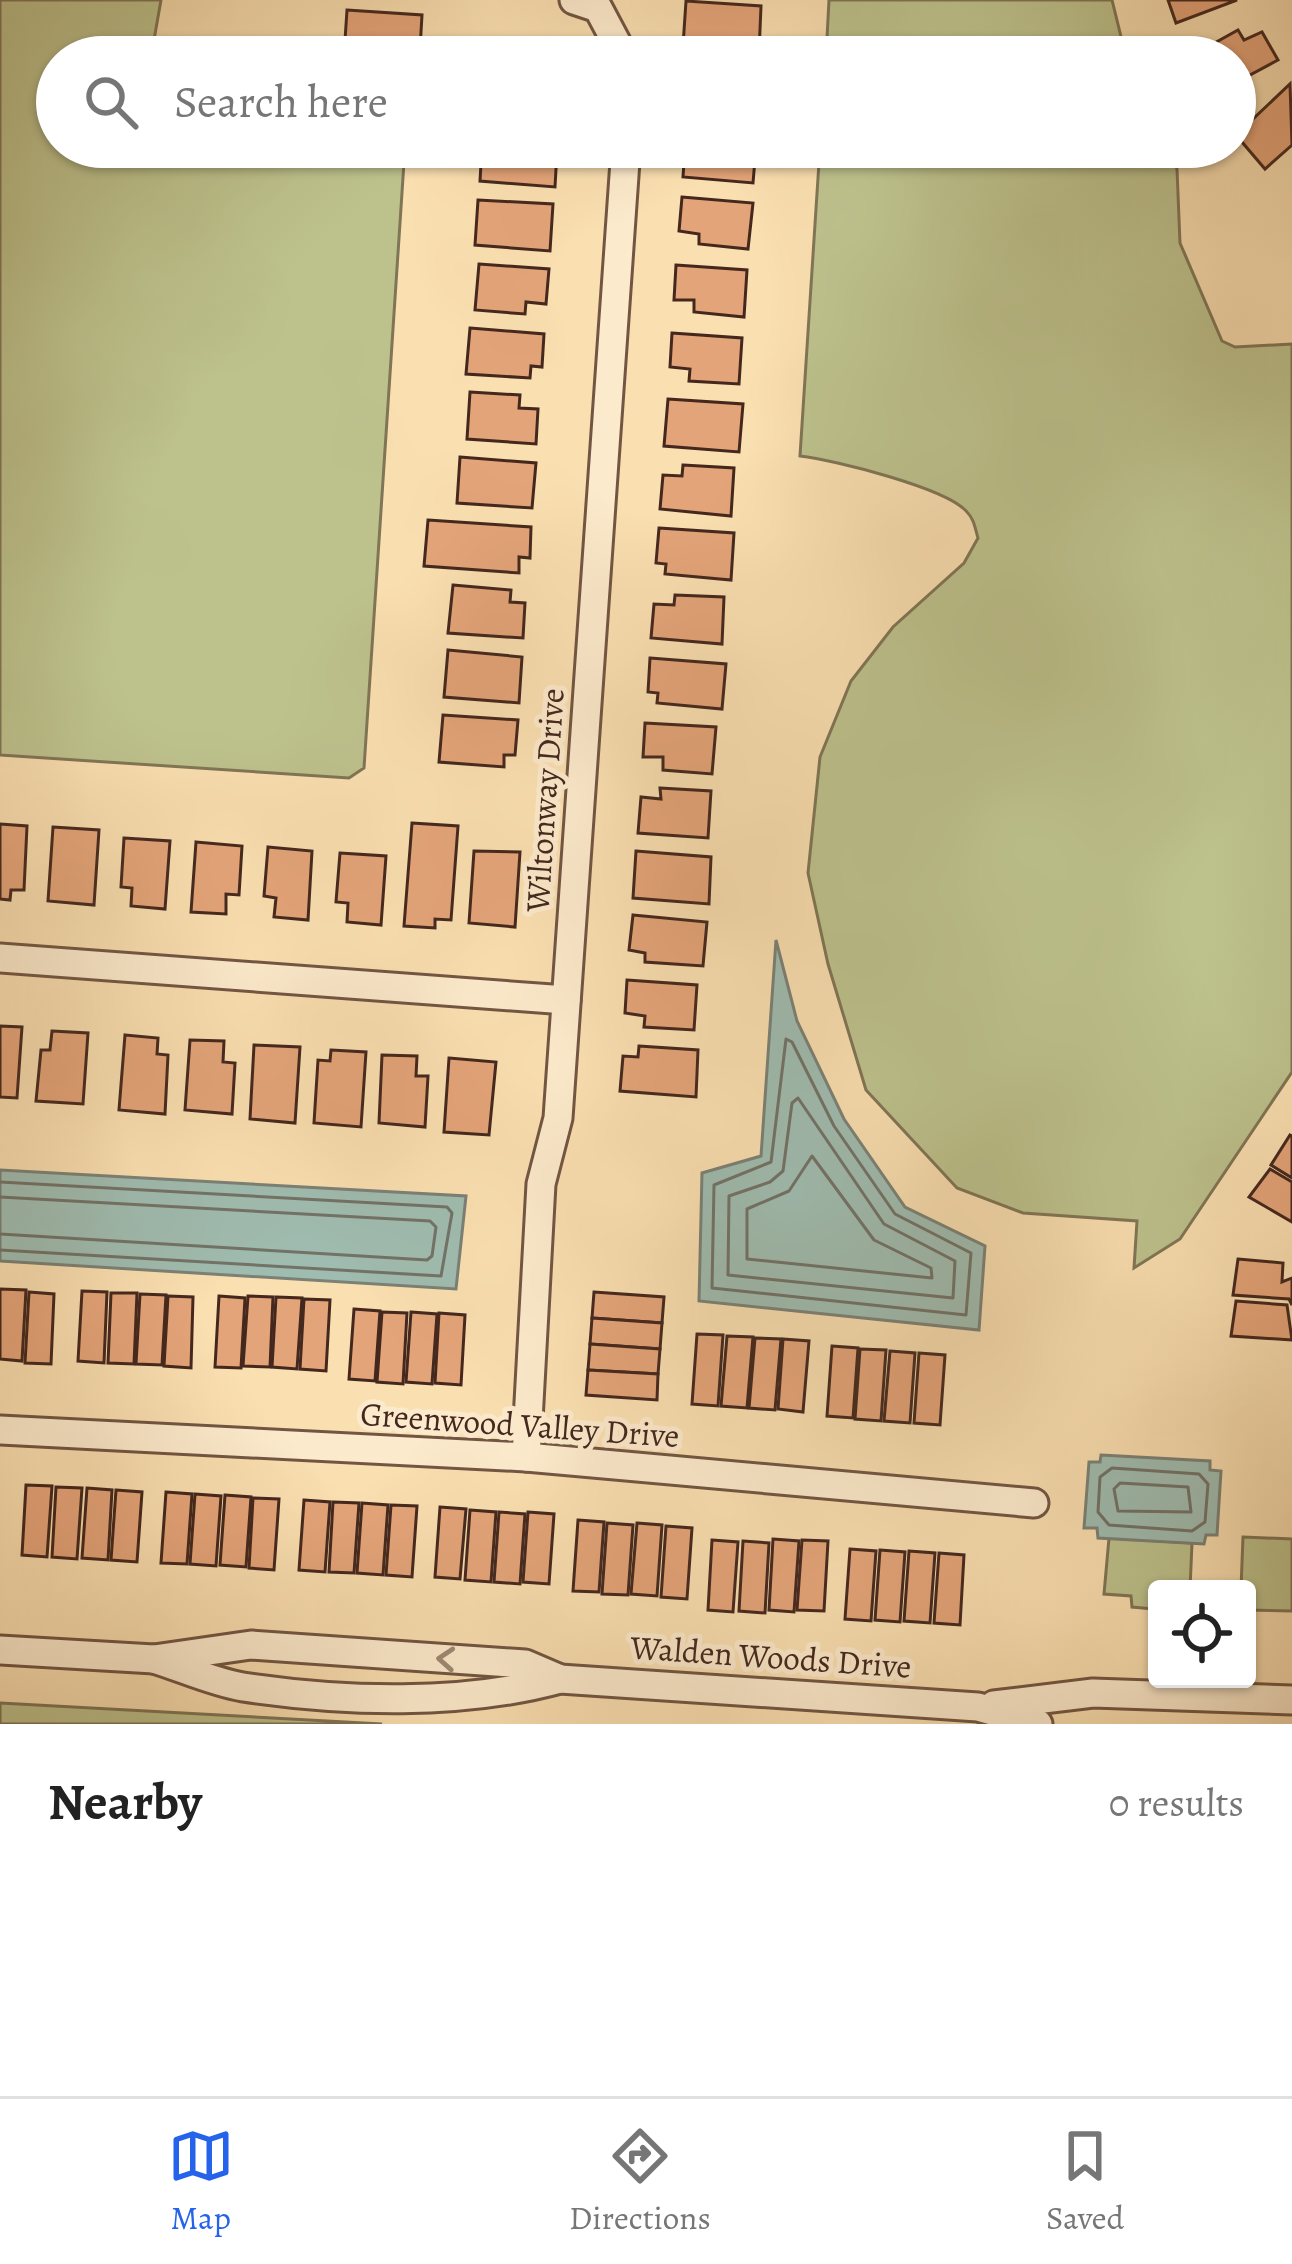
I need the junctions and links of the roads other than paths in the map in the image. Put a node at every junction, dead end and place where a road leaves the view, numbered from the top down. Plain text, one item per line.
1 (574, 0) edge
2 (613, 36) edge
3 (625, 168) edge
4 (0, 958) edge
5 (566, 1000) junction
6 (0, 1430) edge
7 (526, 1457) junction
8 (1034, 1503) dead end
9 (0, 1650) edge
10 (154, 1659) junction
11 (560, 1679) junction
12 (1292, 1700) edge
13 (978, 1707) junction
14 (1038, 1724) edge

1 - 2 street
3 - 5 street, Wiltonway Drive
4 - 5 street
5 - 7 street, Wiltonway Drive
6 - 7 street, Greenwood Valley Drive
7 - 8 street, Greenwood Valley Drive
9 - 10 street, Walden Woods Drive
11 -> 10 street, Walden Woods Drive
10 - 11 street, Walden Woods Drive
11 - 13 street, Walden Woods Drive
12 - 13 street, Walden Woods Drive
13 - 14 street, Walden Woods Drive

